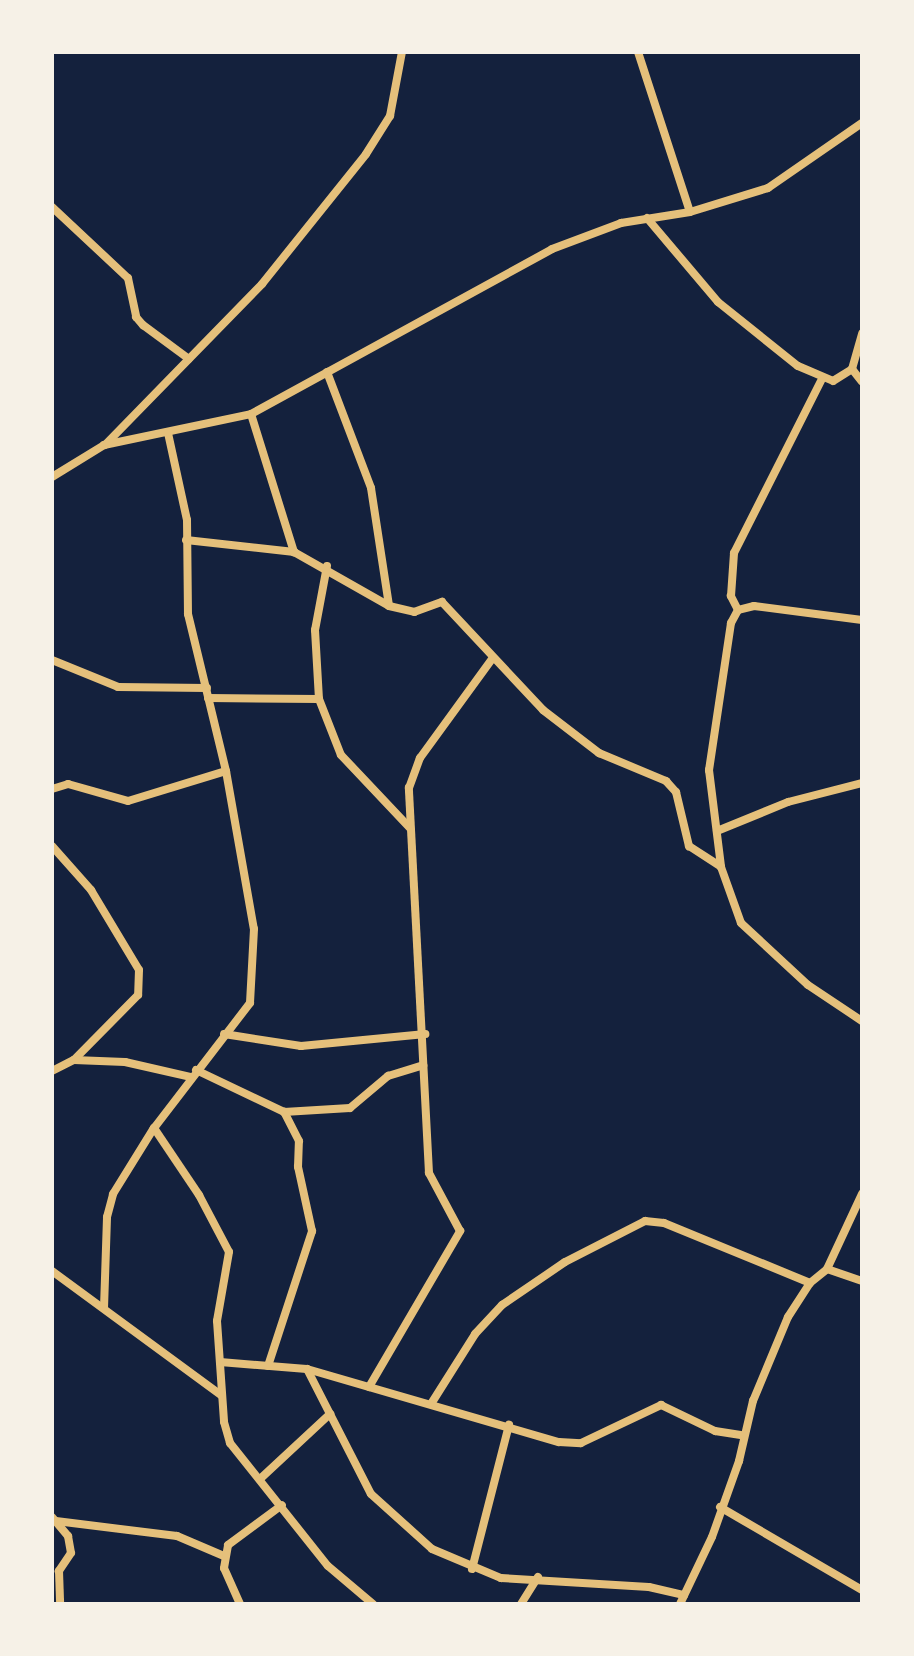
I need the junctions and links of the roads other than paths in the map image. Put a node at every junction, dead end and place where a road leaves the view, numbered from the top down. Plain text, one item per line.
1 (402, 52) edge
2 (638, 52) edge
3 (862, 123) edge
4 (52, 207) edge
5 (690, 212) junction
6 (647, 218) junction
7 (862, 333) edge
8 (189, 359) junction
9 (852, 369) junction
10 (327, 372) junction
11 (822, 379) junction
12 (862, 382) edge
13 (251, 414) junction
14 (168, 433) junction
15 (104, 445) junction
16 (52, 477) edge
17 (186, 540) junction
18 (294, 552) junction
19 (327, 566) junction
20 (389, 606) junction
21 (738, 610) junction
22 (862, 620) edge
23 (492, 659) junction
24 (52, 660) edge
25 (207, 693) junction
26 (319, 699) junction
27 (226, 771) junction
28 (862, 783) edge
29 (52, 789) edge
30 (410, 828) junction
31 (717, 831) junction
32 (52, 846) edge
33 (721, 867) junction
34 (862, 1021) edge
35 (224, 1034) junction
36 (425, 1034) junction
37 (74, 1060) junction
38 (423, 1065) junction
39 (52, 1071) edge
40 (193, 1074) junction
41 (284, 1112) junction
42 (154, 1128) junction
43 (862, 1194) edge
44 (827, 1269) junction
45 (52, 1271) edge
46 (862, 1281) edge
47 (810, 1283) junction
48 (104, 1308) junction
49 (220, 1362) junction
50 (268, 1366) junction
51 (307, 1369) junction
52 (369, 1387) junction
53 (221, 1395) junction
54 (431, 1404) junction
55 (330, 1414) junction
56 (509, 1425) junction
57 (741, 1435) junction
58 (260, 1479) junction
59 (282, 1505) junction
60 (720, 1507) junction
61 (54, 1519) edge
62 (224, 1556) junction
63 (472, 1569) junction
64 (538, 1577) junction
65 (862, 1590) edge
66 (682, 1599) edge
67 (60, 1604) edge
68 (240, 1604) edge
69 (373, 1604) edge
70 (521, 1604) edge

1 - 8 street
2 - 5 street
3 - 5 street
4 - 8 street
5 - 6 street
6 - 10 street
6 - 11 street
7 - 9 street
8 - 15 street
9 - 11 street
9 - 12 street
10 - 13 street
10 - 20 street
11 - 21 street
13 - 14 street
13 - 18 street
14 - 15 street
14 - 17 street
15 - 16 street
17 - 18 street
17 - 25 street
18 - 19 street
19 - 20 street
19 - 26 street
20 - 23 street
21 - 22 street
21 - 31 street
23 - 30 street
23 - 33 street
24 - 25 street
25 - 26 street
25 - 27 street
26 - 30 street
27 - 29 street
27 - 35 street
28 - 31 street
30 - 36 street
31 - 33 street
32 - 37 street
33 - 34 street
35 - 36 street
35 - 40 street
36 - 38 street
37 - 39 street
37 - 40 street
38 - 41 street
38 - 52 street
40 - 41 street
40 - 42 street
41 - 50 street
42 - 48 street
42 - 49 street
43 - 44 street
44 - 46 street
44 - 47 street
45 - 48 street
47 - 54 street
47 - 57 street
48 - 53 street
49 - 50 street
49 - 53 street
50 - 51 street
51 - 52 street
51 - 55 street
52 - 54 street
53 - 58 street
54 - 56 street
55 - 58 street
55 - 63 street
56 - 57 street
56 - 63 street
57 - 60 street
58 - 59 street
59 - 62 street
59 - 69 street
60 - 65 street
60 - 66 street
61 - 62 street
61 - 67 street
62 - 68 street
63 - 64 street
64 - 66 street
64 - 70 street

